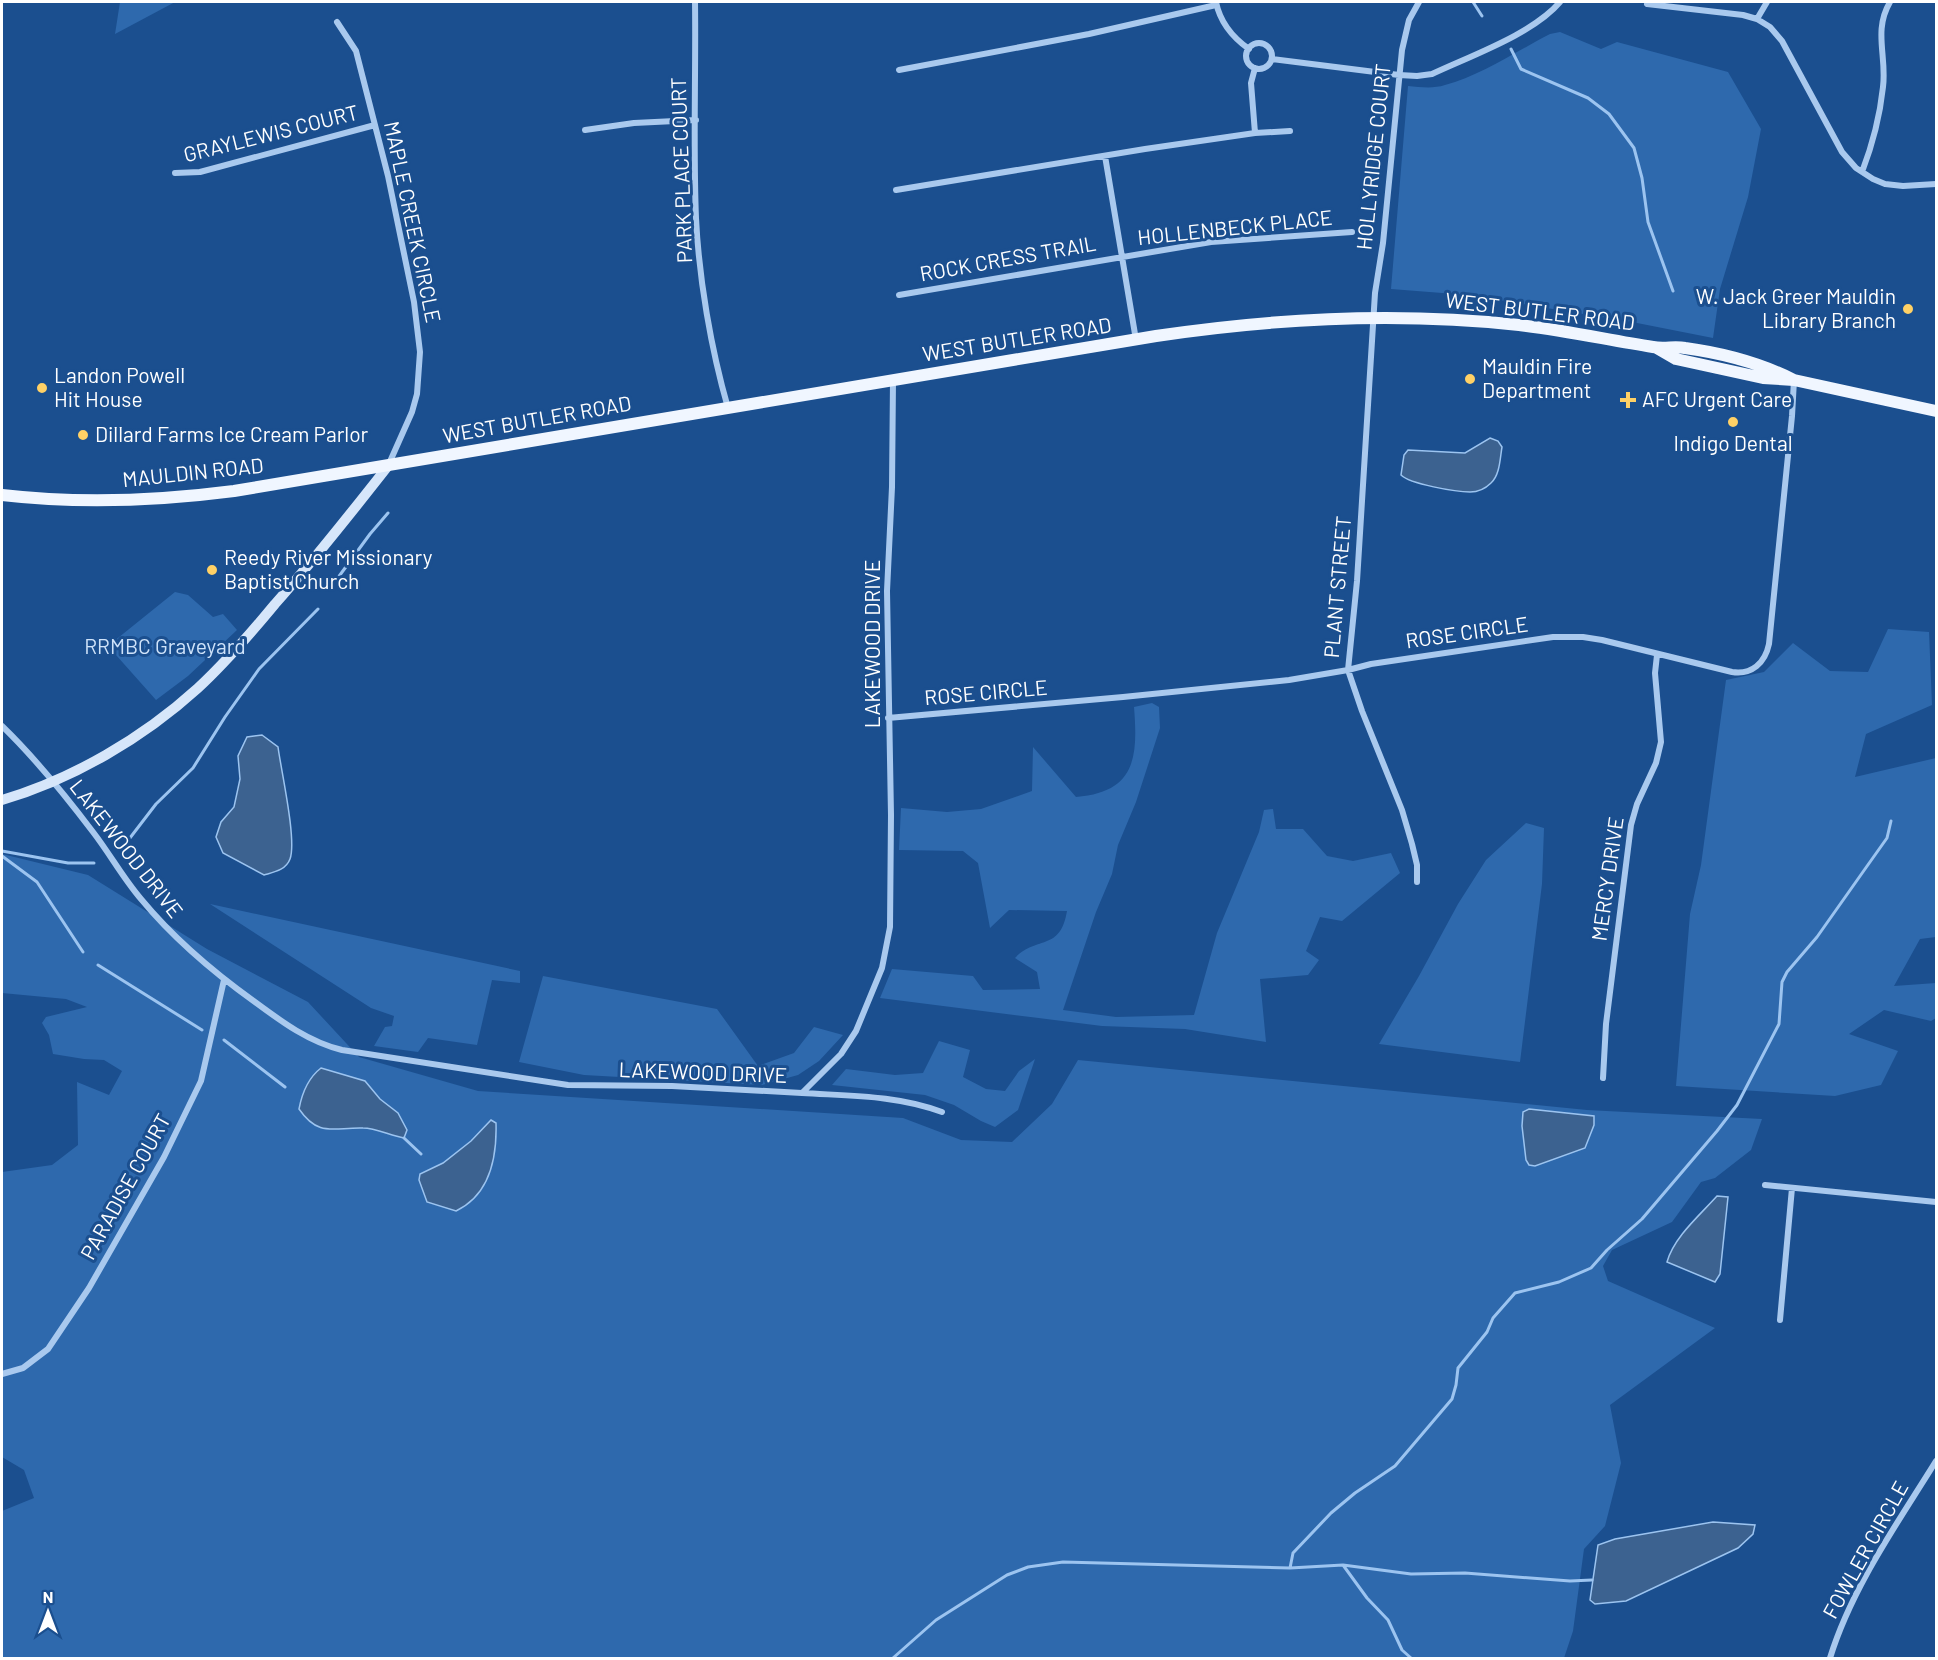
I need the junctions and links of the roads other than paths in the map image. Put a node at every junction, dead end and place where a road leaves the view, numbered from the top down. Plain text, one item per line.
1 (695, 2) edge
2 (1419, 2) edge
3 (1560, 2) edge
4 (1767, 2) edge
5 (1890, 2) edge
6 (1216, 3) edge
7 (1648, 3) edge
8 (1757, 19) junction
9 (336, 22) dead end
10 (1249, 49) junction
11 (1272, 59) junction
12 (1255, 68) junction
13 (899, 70) dead end
14 (1399, 75) junction
15 (696, 120) junction
16 (375, 125) junction
17 (585, 130) dead end
18 (1290, 131) dead end
19 (1255, 133) junction
20 (1105, 156) junction
21 (1862, 172) junction
22 (175, 173) dead end
23 (1936, 184) edge
24 (896, 190) dead end
25 (1352, 232) dead end
26 (1122, 256) junction
27 (899, 295) dead end
28 (1373, 318) junction
29 (1136, 340) junction
30 (893, 380) junction
31 (1794, 380) junction
32 (728, 408) junction
33 (1936, 411) edge
34 (388, 466) junction
35 (2, 495) edge
36 (1657, 654) junction
37 (1348, 670) junction
38 (888, 718) junction
39 (2, 726) edge
40 (51, 780) junction
41 (2, 800) edge
42 (1417, 882) dead end
43 (224, 980) junction
44 (1603, 1078) dead end
45 (802, 1094) junction
46 (942, 1112) dead end
47 (1765, 1185) dead end
48 (1792, 1188) junction
49 (1936, 1202) edge
50 (1780, 1320) dead end
51 (2, 1374) edge
52 (1936, 1461) edge
53 (1830, 1659) edge

1 - 15 street, PARK PLACE COURT
2 - 14 street, HOLLYRIDGE COURT
3 - 14 street
4 - 8 street
5 - 21 street
6 - 10 street
6 - 13 street
7 - 8 street
8 - 21 street
9 - 16 street, MAPLE CREEK CIRCLE
10 - 11 street
10 - 12 street
11 - 12 street
11 - 14 street
12 - 19 street
14 - 28 street, HOLLYRIDGE COURT
15 - 17 street
15 - 32 street, PARK PLACE COURT
16 - 22 street, GRAYLEWIS COURT
16 - 34 street, MAPLE CREEK CIRCLE
18 - 19 street
19 - 20 street
20 - 24 street
20 - 26 street
21 - 23 street
25 - 26 street, HOLLENBECK PLACE
26 - 27 street, ROCK CRESS TRAIL
26 - 29 street
28 - 29 main road, WEST BUTLER ROAD
28 - 31 main road, WEST BUTLER ROAD
28 - 37 street, PLANT STREET
29 - 30 main road, WEST BUTLER ROAD
30 - 32 main road, WEST BUTLER ROAD
30 - 38 street, LAKEWOOD DRIVE
31 - 33 main road, WEST BUTLER ROAD
31 - 36 street, ROSE CIRCLE
32 - 34 main road, WEST BUTLER ROAD
34 - 35 main road, MAULDIN ROAD
34 - 40 main road
36 - 37 street, ROSE CIRCLE
36 - 44 street, MERCY DRIVE
37 - 38 street, ROSE CIRCLE
37 - 42 street, PLANT STREET
38 - 45 street, LAKEWOOD DRIVE
39 - 40 street, LAKEWOOD DRIVE
40 - 41 main road
40 - 43 street, LAKEWOOD DRIVE
43 - 45 street, LAKEWOOD DRIVE
43 - 51 street, PARADISE COURT
45 - 46 street
47 - 48 street
48 - 49 street
48 - 50 street
52 - 53 street, FOWLER CIRCLE

